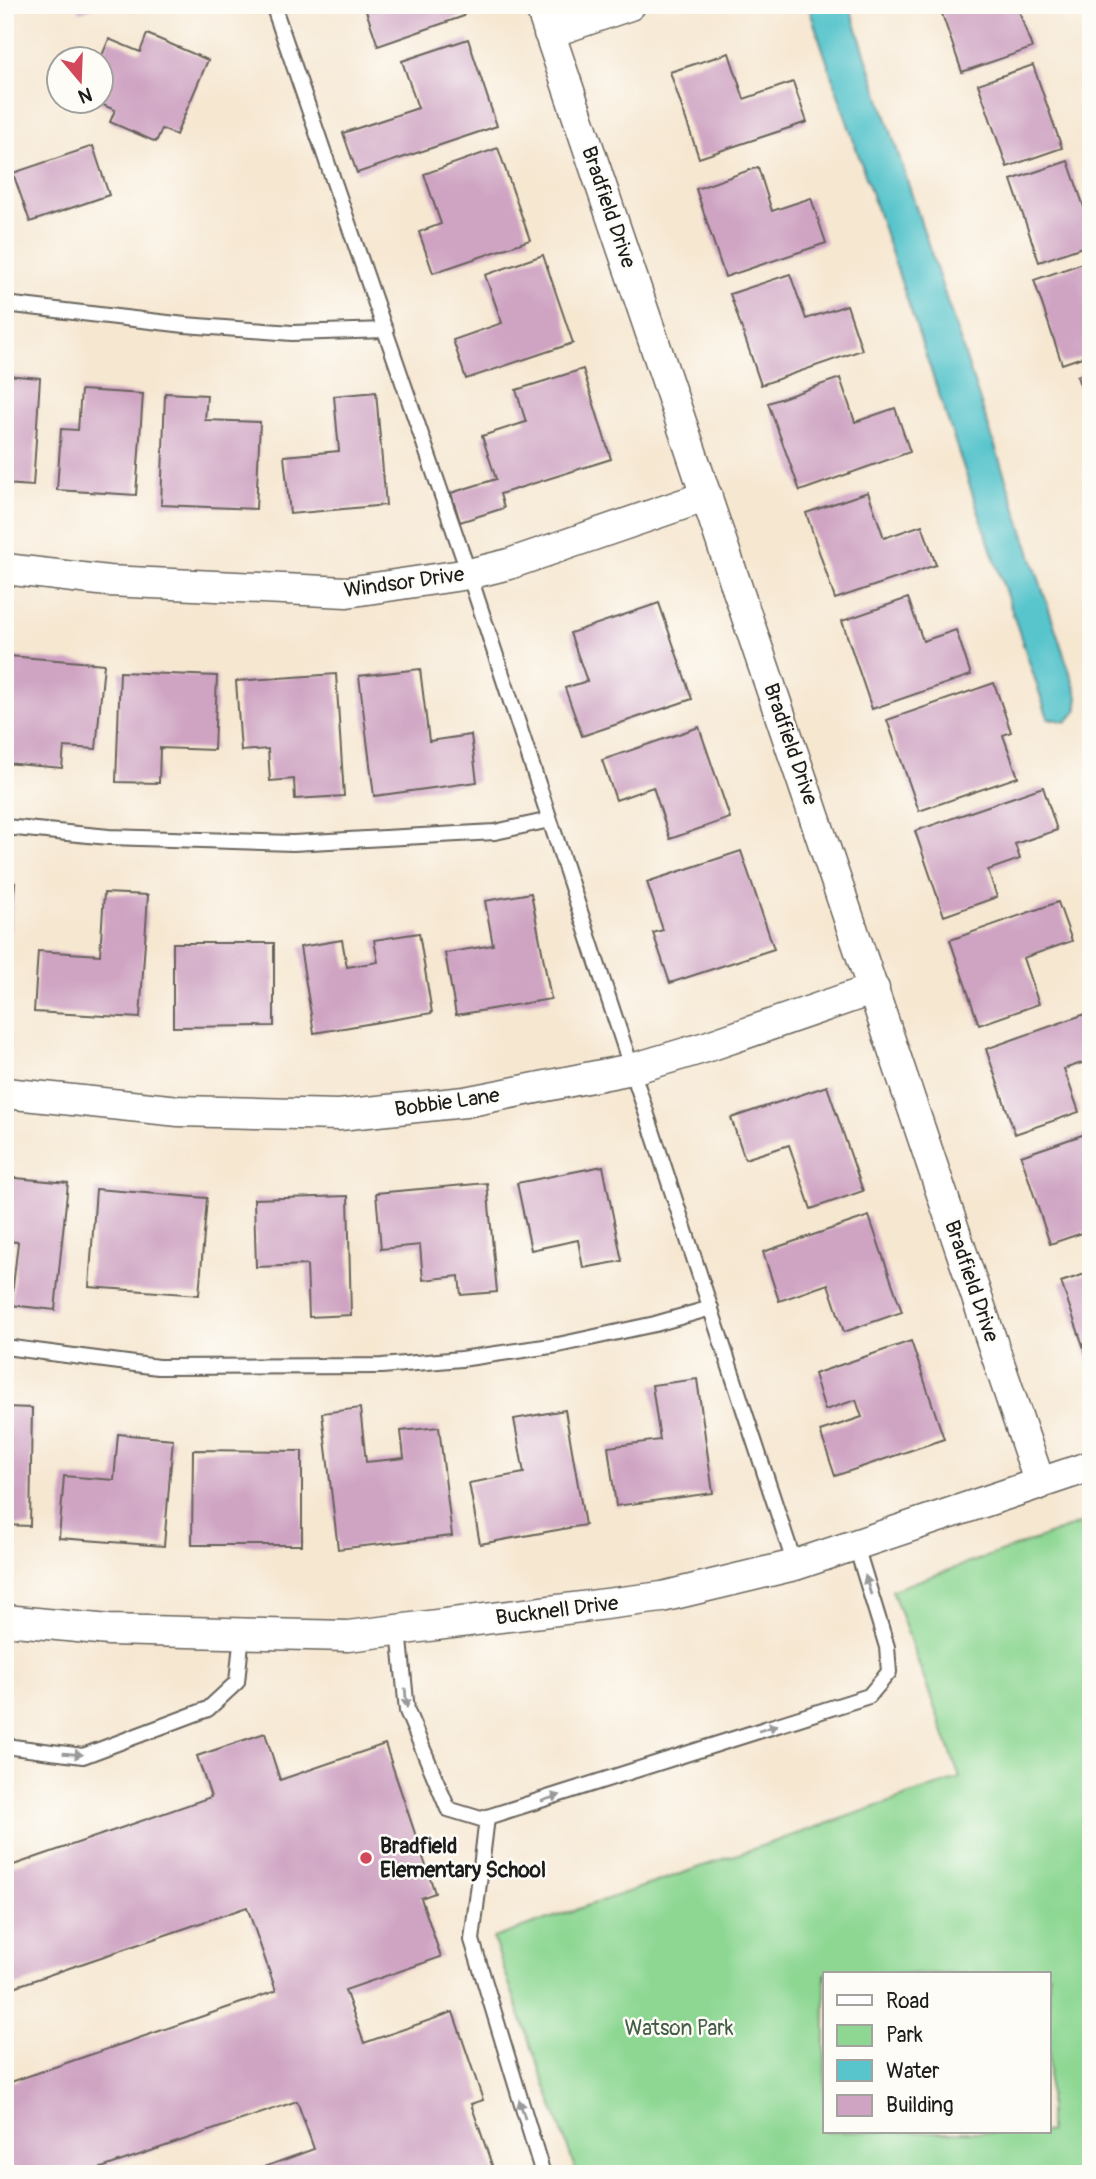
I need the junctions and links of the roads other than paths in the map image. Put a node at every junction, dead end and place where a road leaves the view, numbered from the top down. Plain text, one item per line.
1 (273, 5) edge
2 (630, 5) edge
3 (545, 19) edge
4 (5, 304) edge
5 (386, 330) junction
6 (707, 496) junction
7 (5, 569) edge
8 (469, 574) junction
9 (550, 820) junction
10 (5, 827) edge
11 (874, 989) junction
12 (632, 1069) junction
13 (5, 1093) edge
14 (711, 1308) junction
15 (5, 1347) edge
16 (1091, 1466) edge
17 (1040, 1484) junction
18 (856, 1546) junction
19 (795, 1564) junction
20 (5, 1620) edge
21 (399, 1630) junction
22 (242, 1633) junction
23 (5, 1746) edge
24 (487, 1818) junction
25 (543, 2174) edge

1 - 5 lane
2 - 3 street
3 - 6 street, Bradfield Drive
4 - 5 lane
5 - 8 lane
6 - 8 street, Windsor Drive
6 - 11 street, Bradfield Drive
7 - 8 street, Windsor Drive
8 - 9 lane
9 - 10 lane
9 - 12 lane
11 - 12 street, Bobbie Lane
11 - 17 street, Bradfield Drive
12 - 13 street, Bobbie Lane
12 - 14 lane
14 - 15 lane
14 - 19 lane
16 - 17 street, Bucknell Drive
17 - 18 street, Bucknell Drive
18 - 19 street, Bucknell Drive
24 -> 18 lane
19 - 21 street, Bucknell Drive
20 - 22 street, Bucknell Drive
21 - 22 street, Bucknell Drive
21 -> 24 lane
23 -> 22 lane
25 -> 24 lane

